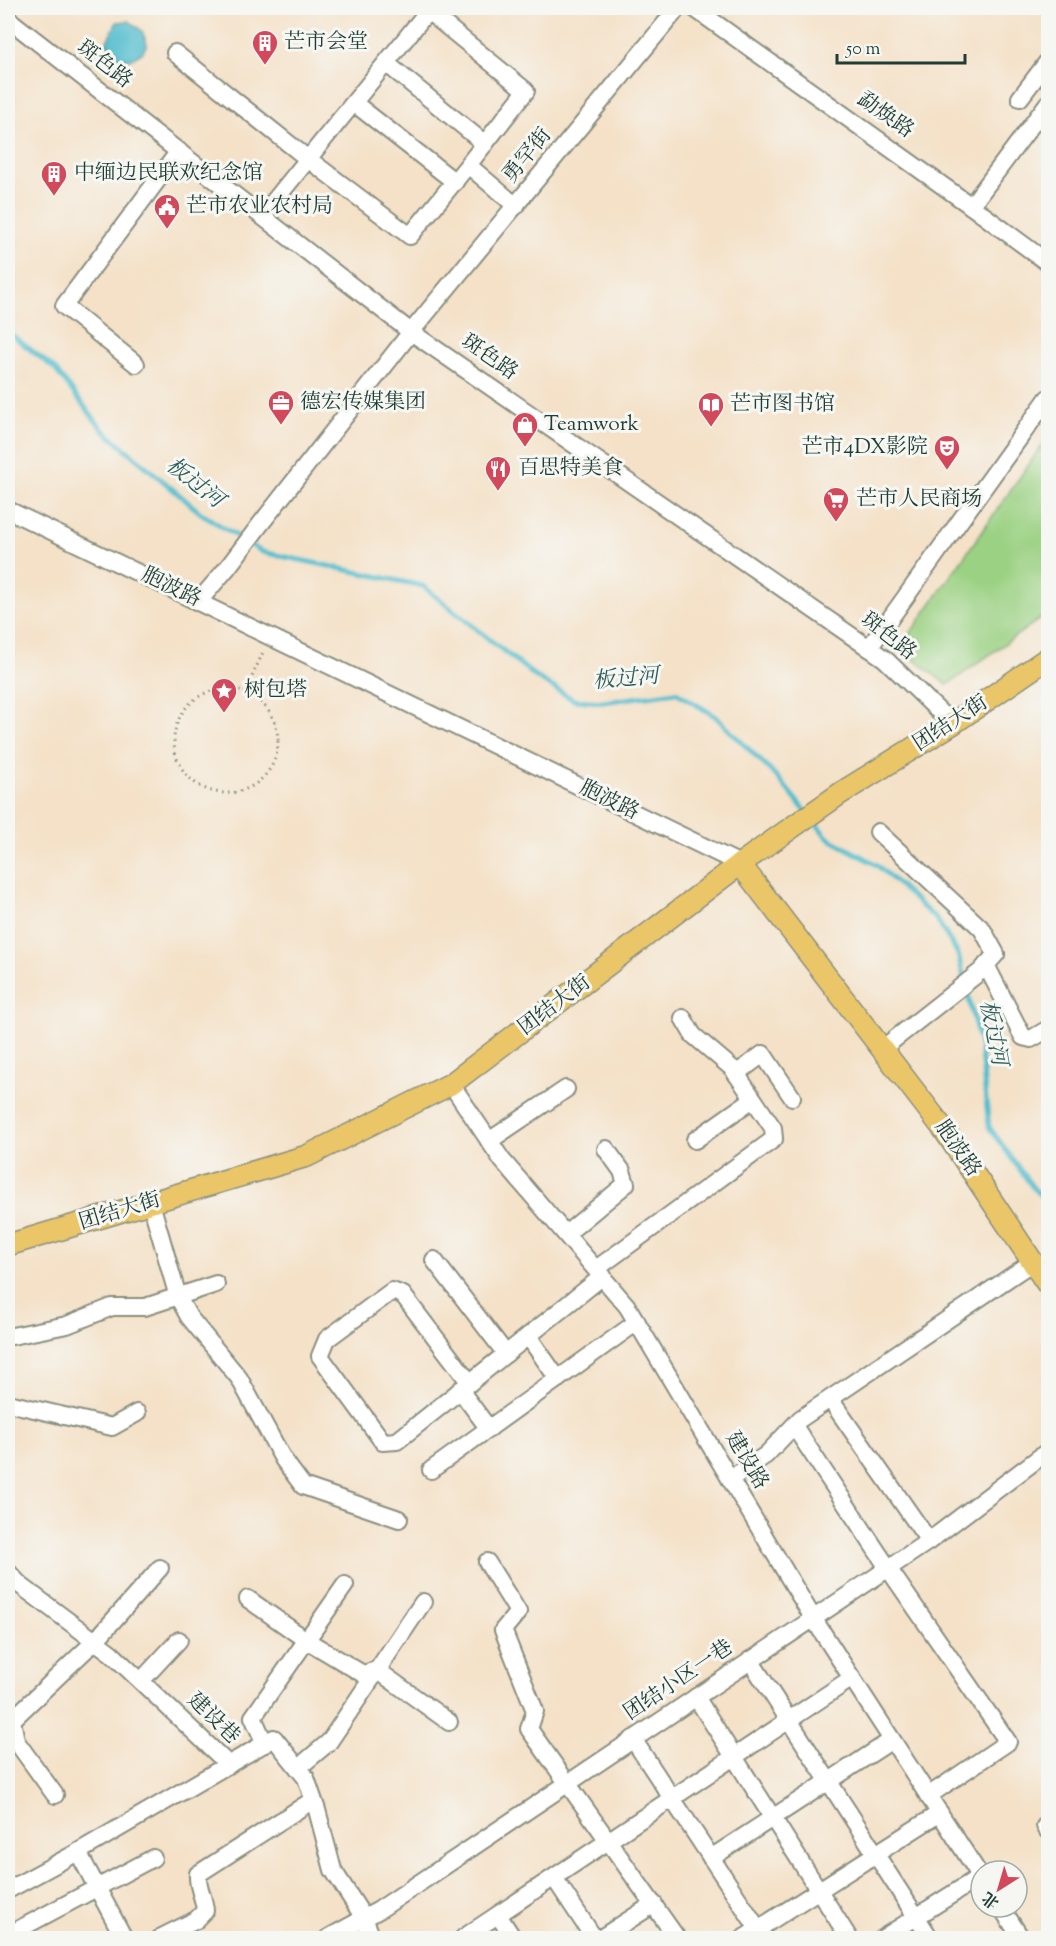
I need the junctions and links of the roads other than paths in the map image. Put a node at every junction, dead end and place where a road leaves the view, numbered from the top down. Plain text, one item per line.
1 (678, 8) edge
2 (694, 8) edge
3 (426, 9) edge
4 (8, 19) edge
5 (176, 53) dead end
6 (1048, 61) edge
7 (386, 63) junction
8 (1020, 98) dead end
9 (354, 103) junction
10 (1048, 103) edge
11 (485, 144) junction
12 (179, 151) junction
13 (308, 159) junction
14 (468, 165) junction
15 (454, 182) junction
16 (516, 206) junction
17 (971, 206) junction
18 (262, 216) junction
19 (1048, 263) edge
20 (411, 332) junction
21 (136, 364) dead end
22 (1048, 398) edge
23 (8, 510) edge
24 (199, 602) junction
25 (869, 648) junction
26 (1048, 658) edge
27 (952, 724) junction
28 (878, 832) dead end
29 (740, 864) junction
30 (983, 968) junction
31 (683, 1018) dead end
32 (1048, 1029) edge
33 (882, 1049) junction
34 (736, 1074) junction
35 (451, 1084) junction
36 (566, 1089) dead end
37 (792, 1097) dead end
38 (753, 1099) junction
39 (695, 1140) dead end
40 (489, 1141) junction
41 (606, 1149) dead end
42 (151, 1203) junction
43 (566, 1234) junction
44 (8, 1245) edge
45 (434, 1260) dead end
46 (1034, 1261) junction
47 (599, 1272) junction
48 (216, 1284) dead end
49 (1048, 1285) edge
50 (178, 1297) junction
51 (637, 1323) junction
52 (12, 1336) dead end
53 (528, 1336) junction
54 (506, 1354) junction
55 (558, 1379) junction
56 (465, 1386) junction
57 (830, 1399) junction
58 (8, 1403) edge
59 (137, 1413) dead end
60 (794, 1426) junction
61 (489, 1429) junction
62 (1048, 1451) edge
63 (431, 1470) dead end
64 (730, 1479) junction
65 (399, 1519) dead end
66 (929, 1541) junction
67 (487, 1562) dead end
68 (888, 1568) junction
69 (160, 1569) dead end
70 (8, 1572) edge
71 (345, 1585) dead end
72 (248, 1599) dead end
73 (423, 1602) dead end
74 (813, 1618) junction
75 (179, 1640) dead end
76 (306, 1640) junction
77 (95, 1641) junction
78 (750, 1660) junction
79 (377, 1670) junction
80 (852, 1678) junction
81 (141, 1681) junction
82 (696, 1697) junction
83 (789, 1720) junction
84 (449, 1722) dead end
85 (633, 1739) junction
86 (892, 1740) junction
87 (265, 1744) junction
88 (734, 1757) junction
89 (229, 1765) junction
90 (298, 1768) junction
91 (829, 1781) junction
92 (567, 1783) junction
93 (55, 1795) dead end
94 (928, 1796) junction
95 (672, 1799) junction
96 (313, 1800) junction
97 (940, 1813) junction
98 (773, 1818) junction
99 (609, 1842) junction
100 (78, 1852) junction
101 (875, 1854) junction
102 (153, 1858) dead end
103 (711, 1858) junction
104 (970, 1859) edge
105 (555, 1879) junction
106 (969, 1884) edge
107 (97, 1888) junction
108 (8, 1890) edge
109 (818, 1890) junction
110 (654, 1904) junction
111 (498, 1915) junction
112 (916, 1917) junction
113 (364, 1918) junction
114 (1009, 1919) edge
115 (761, 1934) edge
116 (8, 1935) edge
117 (124, 1938) edge
118 (160, 1938) edge
119 (328, 1938) edge
120 (372, 1938) edge
121 (463, 1938) edge
122 (513, 1938) edge
123 (594, 1938) edge
124 (601, 1938) edge
125 (677, 1938) edge
126 (744, 1938) edge
127 (849, 1938) edge
128 (883, 1938) edge
129 (930, 1938) edge
130 (1021, 1938) edge

1 - 16 street, 勇罕街
2 - 17 street, 勐焕路
3 - 7 street
3 - 11 street
4 - 12 street, 斑色路
5 - 13 street
6 - 8 street
7 - 9 street
7 - 11 street
9 - 13 street
9 - 15 street
10 - 17 street
11 - 14 street
12 - 18 street, 斑色路
12 - 21 street
13 - 15 street
13 - 18 street
14 - 15 street
14 - 16 street
16 - 20 street, 勇罕街
17 - 19 street, 勐焕路
18 - 20 street, 斑色路
20 - 24 street, 勇罕街
20 - 25 street, 斑色路
22 - 25 street
23 - 24 street, 胞波路
24 - 29 street, 胞波路
25 - 27 street, 斑色路
26 - 27 main road, 团结大街
27 - 29 main road, 团结大街
28 - 30 street
29 - 33 main road, 胞波路
29 - 35 main road, 团结大街
30 - 32 street
30 - 33 street
31 - 34 street
33 - 46 main road, 胞波路
34 - 37 street
34 - 38 street
35 - 40 street, 建设路
35 - 42 main road, 团结大街
36 - 40 street
38 - 39 street
38 - 47 street
40 - 43 street, 建设路
41 - 43 street
42 - 44 main road, 团结大街
42 - 50 street
43 - 47 street, 建设路
45 - 54 street
46 - 49 main road, 胞波路
46 - 57 street
47 - 51 street, 建设路
47 - 53 street
48 - 50 street
50 - 52 street
50 - 65 street
51 - 55 street
51 - 64 street, 建设路
53 - 54 street
53 - 55 street
54 - 56 street
55 - 61 street
56 - 56 street
56 - 61 street
57 - 60 street
57 - 66 street
58 - 59 street
60 - 64 street
60 - 68 street
61 - 63 street
62 - 66 street, 团结小区一巷
64 - 74 street, 建设路
66 - 68 street, 团结小区一巷
67 - 92 street
68 - 74 street, 团结小区一巷
68 - 94 street
69 - 77 street
70 - 77 street, 建设巷
71 - 76 street
72 - 76 street
73 - 79 street
74 - 78 street, 团结小区一巷
74 - 80 street, 建设路
75 - 81 street
76 - 79 street
76 - 87 street
77 - 81 street, 建设巷
77 - 93 street
78 - 82 street, 团结小区一巷
78 - 83 street
79 - 84 street
79 - 90 street
80 - 83 street
80 - 86 street, 建设路
81 - 89 street, 建设巷
82 - 85 street, 团结小区一巷
82 - 88 street
83 - 88 street
83 - 91 street
85 - 92 street, 团结小区一巷
85 - 95 street
86 - 91 street
86 - 94 street, 建设路
87 - 89 street, 建设巷
87 - 90 street, 建设巷
88 - 95 street
88 - 98 street
89 - 100 street
90 - 96 street, 建设巷
91 - 98 street
91 - 101 street
92 - 99 street
92 - 113 street, 团结小区一巷
94 - 97 street, 建设路
95 - 99 street
95 - 103 street
96 - 113 street, 建设巷
96 - 118 street
97 - 101 street
97 - 104 street, 建设路
98 - 103 street
98 - 109 street
99 - 105 street
99 - 110 street
100 - 107 street
100 - 108 street
101 - 109 street
101 - 112 street
102 - 107 street
103 - 115 street
105 - 111 street
105 - 123 street
106 - 112 street
107 - 116 street
107 - 117 street
109 - 115 street
109 - 127 street
110 - 124 street
110 - 125 street
111 - 121 street
111 - 122 street
112 - 128 street
112 - 129 street
113 - 119 street, 团结小区一巷
113 - 120 street, 建设巷
114 - 130 street
115 - 126 street

